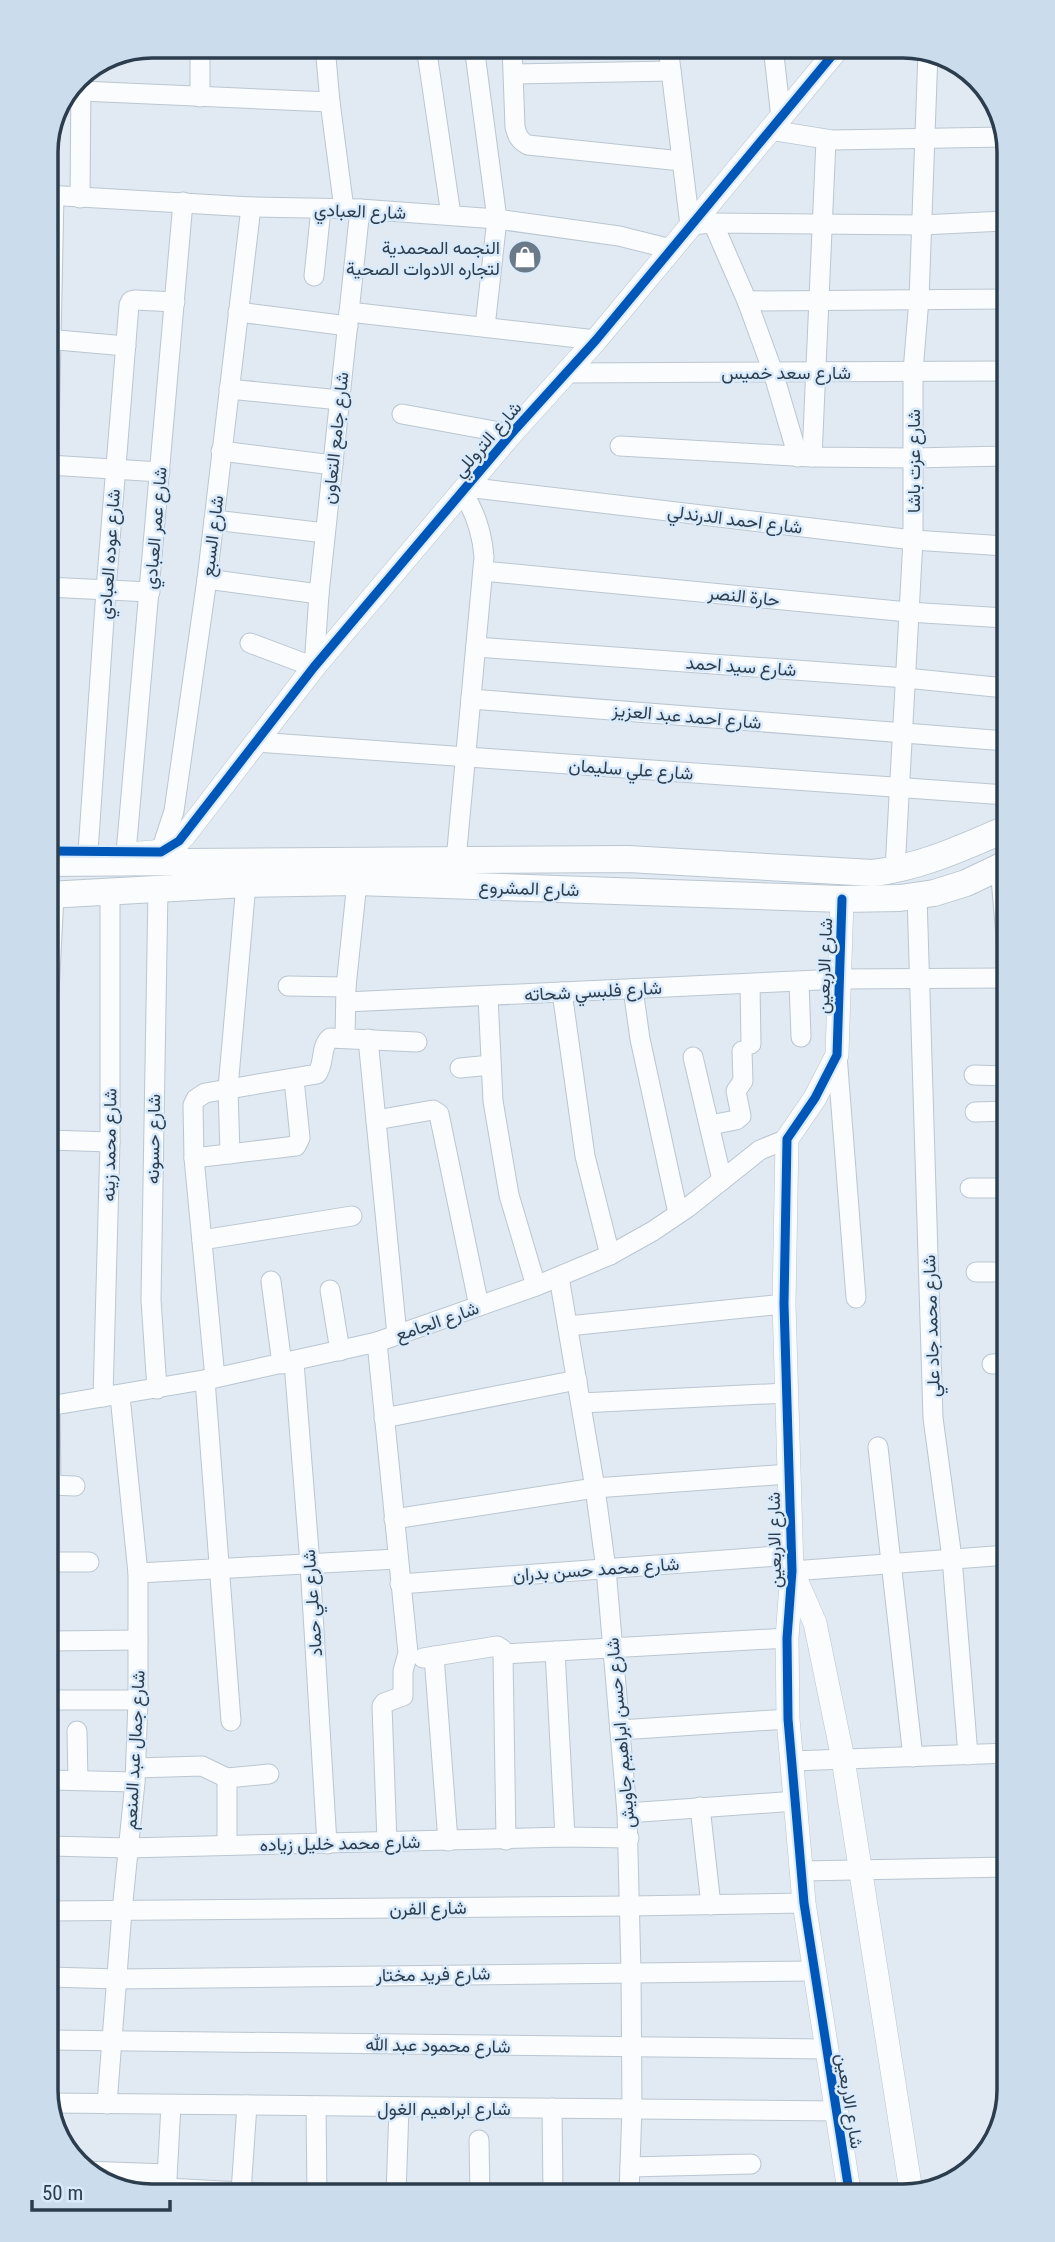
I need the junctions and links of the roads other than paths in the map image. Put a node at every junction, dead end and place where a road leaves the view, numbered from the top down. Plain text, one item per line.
1 (200, 58) edge
2 (327, 58) edge
3 (428, 58) edge
4 (476, 58) edge
5 (513, 58) edge
6 (669, 58) edge
7 (773, 58) edge
8 (830, 58) edge
9 (931, 63) edge
10 (671, 71) junction
11 (514, 74) junction
12 (87, 84) edge
13 (81, 91) edge
14 (200, 97) junction
15 (330, 102) junction
16 (776, 124) junction
17 (925, 137) junction
18 (996, 137) edge
19 (826, 140) junction
20 (681, 161) junction
21 (58, 196) edge
22 (80, 198) junction
23 (183, 202) junction
24 (251, 207) junction
25 (321, 209) junction
26 (352, 209) junction
27 (451, 215) junction
28 (496, 219) junction
29 (997, 220) edge
30 (702, 224) junction
31 (821, 225) junction
32 (922, 225) junction
33 (671, 249) junction
34 (314, 276) dead end
35 (919, 299) junction
36 (997, 299) edge
37 (819, 300) junction
38 (747, 301) junction
39 (175, 302) junction
40 (238, 312) junction
41 (348, 319) junction
42 (485, 327) junction
43 (58, 340) edge
44 (596, 340) junction
45 (126, 345) junction
46 (913, 371) junction
47 (997, 371) edge
48 (773, 372) junction
49 (816, 372) junction
50 (567, 373) junction
51 (229, 389) junction
52 (340, 400) junction
53 (402, 414) dead end
54 (511, 434) junction
55 (620, 446) dead end
56 (221, 451) junction
57 (997, 456) edge
58 (805, 457) junction
59 (913, 458) junction
60 (332, 465) junction
61 (58, 466) edge
62 (115, 469) junction
63 (160, 472) junction
64 (464, 490) junction
65 (214, 520) junction
66 (325, 533) junction
67 (913, 540) junction
68 (997, 545) edge
69 (483, 571) junction
70 (207, 579) junction
71 (58, 588) edge
72 (106, 590) junction
73 (150, 592) junction
74 (319, 594) junction
75 (908, 612) junction
76 (997, 618) edge
77 (250, 643) dead end
78 (476, 646) junction
79 (314, 667) junction
80 (905, 678) junction
81 (997, 687) edge
82 (471, 699) junction
83 (903, 733) junction
84 (997, 740) edge
85 (256, 742) junction
86 (465, 757) junction
87 (901, 788) junction
88 (997, 794) edge
89 (997, 833) edge
90 (58, 851) edge
91 (88, 852) junction
92 (125, 853) junction
93 (159, 857) junction
94 (456, 860) junction
95 (58, 862) edge
96 (997, 868) edge
97 (895, 870) junction
98 (357, 882) junction
99 (246, 884) junction
100 (158, 890) junction
101 (110, 893) junction
102 (58, 896) edge
103 (917, 896) junction
104 (842, 899) junction
105 (997, 978) edge
106 (839, 979) junction
107 (920, 979) junction
108 (799, 982) junction
109 (750, 984) junction
110 (288, 986) dead end
111 (633, 989) junction
112 (562, 992) junction
113 (346, 995) junction
114 (488, 996) junction
115 (801, 1037) dead end
116 (345, 1038) junction
117 (368, 1039) junction
118 (416, 1042) dead end
119 (837, 1055) junction
120 (693, 1057) dead end
121 (491, 1065) junction
122 (460, 1068) dead end
123 (974, 1076) dead end
124 (997, 1076) edge
125 (293, 1079) junction
126 (228, 1088) junction
127 (975, 1111) dead end
128 (997, 1111) edge
129 (376, 1120) junction
130 (710, 1125) junction
131 (787, 1139) junction
132 (58, 1140) edge
133 (110, 1142) junction
134 (230, 1154) junction
135 (194, 1158) junction
136 (722, 1180) junction
137 (970, 1188) dead end
138 (997, 1188) edge
139 (678, 1213) junction
140 (352, 1216) dead end
141 (202, 1240) junction
142 (610, 1255) junction
143 (976, 1272) dead end
144 (997, 1272) edge
145 (559, 1277) junction
146 (271, 1281) dead end
147 (536, 1286) junction
148 (330, 1290) dead end
149 (856, 1298) dead end
150 (784, 1304) junction
151 (479, 1306) junction
152 (568, 1326) junction
153 (397, 1335) junction
154 (377, 1342) junction
155 (340, 1350) junction
156 (288, 1363) junction
157 (210, 1379) junction
158 (577, 1380) junction
159 (157, 1389) junction
160 (786, 1393) junction
161 (111, 1397) junction
162 (581, 1403) junction
163 (58, 1405) edge
164 (384, 1418) junction
165 (878, 1447) dead end
166 (789, 1474) junction
167 (58, 1485) edge
168 (75, 1486) dead end
169 (595, 1488) junction
170 (394, 1519) junction
171 (997, 1556) edge
172 (952, 1558) junction
173 (397, 1559) junction
174 (58, 1562) edge
175 (89, 1562) dead end
176 (791, 1563) junction
177 (891, 1563) junction
178 (310, 1564) junction
179 (219, 1569) junction
180 (606, 1569) junction
181 (138, 1573) junction
182 (400, 1584) junction
183 (787, 1638) junction
184 (138, 1640) junction
185 (58, 1641) edge
186 (612, 1648) junction
187 (555, 1651) junction
188 (503, 1654) junction
189 (434, 1656) junction
190 (407, 1661) junction
191 (58, 1700) edge
192 (138, 1700) junction
193 (789, 1719) junction
194 (231, 1721) dead end
195 (620, 1730) junction
196 (77, 1731) dead end
197 (997, 1754) edge
198 (968, 1755) junction
199 (913, 1757) junction
200 (843, 1759) junction
201 (792, 1761) junction
202 (135, 1774) junction
203 (269, 1774) dead end
204 (226, 1778) junction
205 (58, 1780) edge
206 (78, 1780) junction
207 (796, 1801) junction
208 (700, 1807) junction
209 (627, 1813) junction
210 (565, 1838) junction
211 (629, 1838) junction
212 (506, 1839) junction
213 (448, 1841) junction
214 (387, 1842) junction
215 (327, 1844) junction
216 (227, 1845) junction
217 (58, 1846) edge
218 (128, 1848) junction
219 (997, 1867) edge
220 (861, 1870) junction
221 (802, 1871) junction
222 (804, 1903) junction
223 (711, 1905) junction
224 (631, 1906) junction
225 (58, 1911) edge
226 (122, 1911) junction
227 (814, 1971) junction
228 (631, 1972) junction
229 (58, 1978) edge
230 (117, 1979) junction
231 (58, 2040) edge
232 (112, 2041) junction
233 (631, 2048) junction
234 (826, 2049) junction
235 (59, 2103) edge
236 (107, 2104) junction
237 (171, 2105) junction
238 (247, 2105) junction
239 (316, 2106) junction
240 (399, 2108) junction
241 (552, 2108) junction
242 (632, 2108) junction
243 (836, 2111) junction
244 (479, 2140) dead end
245 (751, 2164) dead end
246 (630, 2166) junction
247 (117, 2177) edge
248 (910, 2183) edge
249 (156, 2184) edge
250 (167, 2184) edge
251 (242, 2184) edge
252 (317, 2184) edge
253 (396, 2184) edge
254 (480, 2184) edge
255 (553, 2184) edge
256 (629, 2184) edge
257 (848, 2184) edge

1 - 14 street
2 - 15 street, شارع جامع التعاون
3 - 27 street
4 - 28 street
5 - 11 street
6 - 10 street
7 - 16 street
8 - 16 street, شارع التروللي
9 - 17 street, شارع عزت باشا
10 - 11 street
10 - 20 street
11 - 20 street
12 - 14 street
13 - 22 street
14 - 15 street
15 - 26 street, شارع جامع التعاون
16 - 19 street
16 - 30 street, شارع التروللي
17 - 18 street
17 - 19 street
17 - 32 street, شارع عزت باشا
19 - 31 street
20 - 30 street
21 - 22 street, شارع العبادي
22 - 23 street, شارع العبادي
23 - 24 street, شارع العبادي
23 - 39 street, شارع عمر العبادي
24 - 25 street, شارع العبادي
24 - 40 street, شارع السبع
25 - 26 street, شارع العبادي
25 - 34 street
26 - 27 street, شارع العبادي
26 - 41 street, شارع جامع التعاون
27 - 28 street, شارع العبادي
28 - 33 street, شارع العبادي
28 - 42 street
29 - 32 street
30 - 31 street
30 - 33 street, شارع التروللي
30 - 38 street
31 - 32 street
31 - 37 street
32 - 35 street, شارع عزت باشا
33 - 44 street, شارع التروللي
35 - 36 street
35 - 37 street
35 - 46 street, شارع عزت باشا
37 - 38 street
37 - 49 street
38 - 48 street
39 - 45 street, شارع عوده العبادي
39 - 63 street, شارع عمر العبادي
40 - 41 street
40 - 51 street, شارع السبع
41 - 42 street
41 - 52 street, شارع جامع التعاون
42 - 44 street
43 - 45 street
44 - 50 street, شارع التروللي
45 - 62 street, شارع عوده العبادي
46 - 47 street, شارع سعد خميس
46 - 49 street, شارع سعد خميس
46 - 59 street, شارع عزت باشا
48 - 49 street, شارع سعد خميس
48 - 50 street, شارع سعد خميس
48 - 58 street
49 - 58 street
50 - 54 street, شارع التروللي
51 - 52 street
51 - 56 street, شارع السبع
52 - 60 street, شارع جامع التعاون
53 - 54 street
54 - 64 street, شارع التروللي
55 - 58 street
56 - 60 street
56 - 65 street, شارع السبع
57 - 59 street
58 - 59 street
59 - 67 street, شارع عزت باشا
60 - 66 street, شارع جامع التعاون
61 - 62 street
62 - 63 street
62 - 72 street, شارع عوده العبادي
63 - 73 street, شارع عمر العبادي
64 - 67 street, شارع احمد الدرندلي
64 - 69 street
64 - 79 street, شارع التروللي
65 - 66 street
65 - 70 street, شارع السبع
66 - 74 street, شارع جامع التعاون
67 - 68 street, شارع احمد الدرندلي
67 - 75 street, شارع عزت باشا
69 - 75 street, حارة النصر
69 - 78 street
70 - 74 street
70 - 93 street, شارع السبع
71 - 72 street
72 - 73 street
72 - 91 street, شارع عوده العبادي
73 - 92 street, شارع عمر العبادي
74 - 79 street, شارع جامع التعاون
75 - 76 street, حارة النصر
75 - 80 street, شارع عزت باشا
77 - 79 street
78 - 80 street, شارع سيد احمد
78 - 82 street
79 - 85 street, شارع التروللي
80 - 81 street, شارع سيد احمد
80 - 83 street, شارع عزت باشا
82 - 83 street, شارع احمد عبد العزيز
82 - 86 street
83 - 84 street, شارع احمد عبد العزيز
83 - 87 street, شارع عزت باشا
85 - 86 street, شارع علي سليمان
85 - 93 street, شارع التروللي
86 - 87 street, شارع علي سليمان
86 - 94 street
87 - 88 street, شارع علي سليمان
87 - 97 street, شارع عزت باشا
89 - 97 main road, شارع المشروع
90 - 91 street, شارع المشروع
91 - 92 street, شارع المشروع
92 - 93 street, شارع المشروع
93 - 94 main road, شارع المشروع
93 - 95 main road
94 - 97 main road, شارع المشروع
96 - 103 main road, شارع المشروع
98 - 99 main road, شارع المشروع
98 - 104 main road, شارع المشروع
98 - 113 street
99 - 100 main road, شارع المشروع
99 - 126 street
100 - 101 main road, شارع المشروع
100 - 159 street, شارع حسونه
101 - 102 main road, شارع المشروع
101 - 133 street, شارع محمد زينه
103 - 104 main road, شارع المشروع
103 - 107 street, شارع محمد جاد علي
104 - 106 street, شارع الاربعين
105 - 107 street, شارع فلبسي شحاته
106 - 107 street, شارع فلبسي شحاته
106 - 108 street, شارع فلبسي شحاته
106 - 119 street, شارع الاربعين
107 - 172 street, شارع محمد جاد علي
108 - 109 street, شارع فلبسي شحاته
108 - 115 street
109 - 111 street, شارع فلبسي شحاته
109 - 130 street
110 - 113 street, شارع فلبسي شحاته
111 - 112 street, شارع فلبسي شحاته
111 - 139 street
112 - 114 street, شارع فلبسي شحاته
112 - 142 street
113 - 114 street, شارع فلبسي شحاته
113 - 116 street
114 - 121 street
116 - 117 street
116 - 125 street
117 - 118 street
117 - 129 street
119 - 131 street, شارع الاربعين
119 - 149 street
120 - 130 street
121 - 122 street
121 - 147 street
123 - 124 street
125 - 126 street
125 - 134 street
126 - 134 street
126 - 135 street
127 - 128 street
129 - 151 street
129 - 153 street
130 - 136 street
131 - 136 street, شارع الجامع
131 - 150 street, شارع الاربعين
132 - 133 street
133 - 161 street, شارع محمد زينه
134 - 135 street
135 - 141 street
136 - 139 street, شارع الجامع
137 - 138 street
139 - 142 street, شارع الجامع
140 - 141 street
141 - 157 street
142 - 145 street, شارع الجامع
143 - 144 street
145 - 147 street, شارع الجامع
145 - 152 street, شارع حسن ابراهيم جاويش
146 - 156 street, شارع علي حماد
147 - 151 street, شارع الجامع
148 - 155 street
150 - 152 street
150 - 160 street, شارع الاربعين
151 - 153 street, شارع الجامع
152 - 158 street, شارع حسن ابراهيم جاويش
153 - 154 street, شارع الجامع
154 - 155 street, شارع الجامع
154 - 164 street
155 - 156 street, شارع الجامع
156 - 157 street, شارع الجامع
156 - 178 street, شارع علي حماد
157 - 159 street, شارع الجامع
157 - 179 street
158 - 162 street, شارع حسن ابراهيم جاويش
158 - 164 street
159 - 161 street, شارع الجامع
160 - 162 street
160 - 166 street, شارع الاربعين
161 - 163 street, شارع الجامع
161 - 181 street, شارع جمال عبد المنعم
162 - 169 street, شارع حسن ابراهيم جاويش
164 - 170 street
165 - 177 street
166 - 169 street
166 - 176 street, شارع الاربعين
167 - 168 street
169 - 170 street
169 - 180 street, شارع حسن ابراهيم جاويش
170 - 173 street
171 - 172 street, شارع محمد حسن بدران
172 - 177 street, شارع محمد حسن بدران
172 - 198 street, شارع محمد جاد علي
173 - 178 street
173 - 182 street
174 - 175 street
176 - 177 street, شارع محمد حسن بدران
176 - 180 street, شارع محمد حسن بدران
176 - 183 street, شارع الاربعين
176 - 200 street, شارع الاربعين
177 - 199 street
178 - 179 street
178 - 215 street, شارع علي حماد
179 - 181 street
179 - 194 street
180 - 182 street, شارع محمد حسن بدران
180 - 186 street, شارع حسن ابراهيم جاويش
181 - 184 street, شارع جمال عبد المنعم
182 - 190 street
183 - 186 street
183 - 193 street, شارع الاربعين
184 - 185 street
184 - 192 street, شارع جمال عبد المنعم
186 - 187 street
186 - 195 street, شارع حسن ابراهيم جاويش
187 - 188 street
187 - 210 street
188 - 189 street
188 - 212 street
189 - 190 street
189 - 213 street
190 - 214 street
191 - 192 street
192 - 202 street, شارع جمال عبد المنعم
193 - 195 street
193 - 201 street, شارع الاربعين
195 - 209 street, شارع حسن ابراهيم جاويش
196 - 206 street
197 - 198 street
198 - 199 street
199 - 200 street
200 - 201 street
200 - 220 street, شارع الاربعين
201 - 207 street, شارع الاربعين
202 - 204 street
202 - 206 street
202 - 218 street, شارع جمال عبد المنعم
203 - 204 street
204 - 216 street
205 - 206 street
207 - 208 street
207 - 221 street, شارع الاربعين
208 - 209 street
208 - 223 street
209 - 211 street, شارع حسن ابراهيم جاويش
210 - 211 street, شارع محمد خليل زياده
210 - 212 street, شارع محمد خليل زياده
211 - 224 street, شارع حسن ابراهيم جاويش
212 - 213 street, شارع محمد خليل زياده
213 - 214 street, شارع محمد خليل زياده
214 - 215 street, شارع محمد خليل زياده
215 - 216 street, شارع محمد خليل زياده
216 - 218 street, شارع محمد خليل زياده
217 - 218 street, شارع محمد خليل زياده
218 - 226 street, شارع جمال عبد المنعم
219 - 220 street
220 - 221 street
220 - 248 street, شارع الاربعين
221 - 222 street, شارع الاربعين
222 - 223 street, شارع الفرن
222 - 227 street, شارع الاربعين
223 - 224 street, شارع الفرن
224 - 226 street, شارع الفرن
224 - 228 street, شارع حسن ابراهيم جاويش
225 - 226 street, شارع الفرن
226 - 230 street, شارع جمال عبد المنعم
227 - 228 street, شارع فريد مختار
227 - 234 street, شارع الاربعين
228 - 230 street, شارع فريد مختار
228 - 233 street, شارع حسن ابراهيم جاويش
229 - 230 street, شارع فريد مختار
230 - 232 street, شارع جمال عبد المنعم
231 - 232 street, شارع محمود عبد الله
232 - 233 street, شارع محمود عبد الله
232 - 236 street, شارع جمال عبد المنعم
233 - 234 street, شارع محمود عبد الله
233 - 242 street, شارع حسن ابراهيم جاويش
234 - 243 street, شارع الاربعين
235 - 236 street, شارع ابراهيم الغول
236 - 237 street, شارع ابراهيم الغول
237 - 238 street, شارع ابراهيم الغول
237 - 250 street
238 - 239 street, شارع ابراهيم الغول
238 - 251 street
239 - 240 street, شارع ابراهيم الغول
239 - 252 street
240 - 241 street, شارع ابراهيم الغول
240 - 253 street
241 - 242 street, شارع ابراهيم الغول
241 - 255 street
242 - 243 street, شارع ابراهيم الغول
242 - 246 street, شارع حسن ابراهيم جاويش
243 - 257 street, شارع الاربعين
244 - 254 street
245 - 246 street
246 - 256 street, شارع حسن ابراهيم جاويش
247 - 249 street

